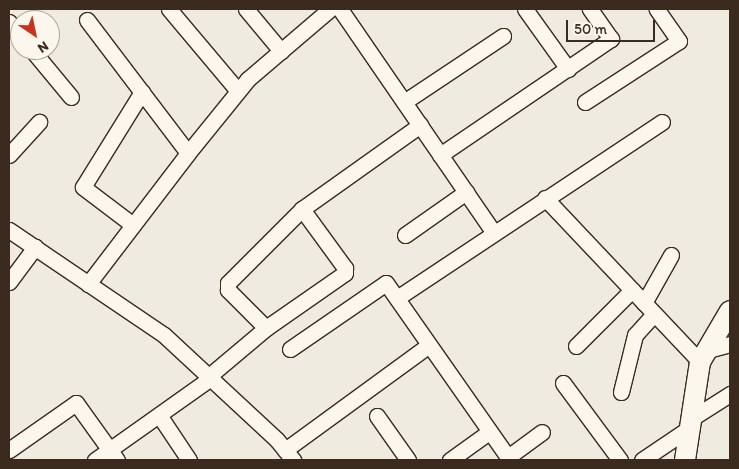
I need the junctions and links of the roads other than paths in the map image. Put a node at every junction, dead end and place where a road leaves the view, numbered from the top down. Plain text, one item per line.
1 (169, 9) edge
2 (246, 9) edge
3 (330, 9) edge
4 (340, 9) edge
5 (525, 9) edge
6 (590, 9) edge
7 (657, 9) edge
8 (87, 20) dead end
9 (502, 36) dead end
10 (281, 51) junction
11 (40, 60) edge
12 (568, 69) junction
13 (238, 91) junction
14 (142, 92) junction
15 (70, 97) dead end
16 (404, 102) junction
17 (585, 102) dead end
18 (39, 122) dead end
19 (662, 122) dead end
20 (420, 125) junction
21 (188, 153) junction
22 (9, 155) edge
23 (440, 155) junction
24 (466, 192) junction
25 (545, 198) junction
26 (302, 209) junction
27 (133, 225) junction
28 (9, 230) edge
29 (494, 232) junction
30 (405, 235) dead end
31 (34, 248) junction
32 (671, 255) dead end
33 (9, 282) edge
34 (88, 284) junction
35 (632, 290) junction
36 (397, 298) junction
37 (649, 308) junction
38 (730, 311) edge
39 (266, 328) junction
40 (730, 344) edge
41 (429, 345) junction
42 (576, 346) dead end
43 (290, 349) dead end
44 (704, 356) junction
45 (210, 377) junction
46 (563, 383) dead end
47 (621, 392) dead end
48 (730, 394) edge
49 (159, 415) junction
50 (377, 416) dead end
51 (688, 425) junction
52 (489, 432) junction
53 (542, 432) dead end
54 (9, 450) edge
55 (113, 455) edge
56 (289, 455) edge
57 (509, 459) edge
58 (96, 460) edge
59 (189, 460) edge
60 (408, 460) edge
61 (450, 460) edge
62 (620, 460) edge
63 (642, 460) edge
64 (685, 460) edge

1 - 13 street
2 - 10 street
3 - 10 street
4 - 16 street
5 - 12 street
6 - 12 street
7 - 17 street
8 - 14 street
9 - 16 street
10 - 13 street
11 - 15 street
12 - 23 street
13 - 21 street
14 - 21 street
14 - 27 street
16 - 20 street
18 - 22 street
19 - 25 street
20 - 23 street
20 - 26 street
21 - 27 street
23 - 24 street
24 - 29 street
24 - 30 street
25 - 29 street
25 - 35 street
26 - 39 street
26 - 39 street
27 - 34 street
28 - 31 street
29 - 36 street
31 - 33 street
31 - 34 street
32 - 37 street
34 - 45 street
35 - 37 street
35 - 42 street
36 - 41 street
36 - 43 street
37 - 44 street
37 - 47 street
38 - 44 main road
39 - 45 street
40 - 44 street
41 - 52 street
41 - 56 street
44 - 51 main road
45 - 49 street
45 - 56 street
46 - 62 street
48 - 51 street
49 - 55 street
49 - 59 street
50 - 60 street
51 - 63 street
51 - 64 main road
52 - 57 street
52 - 61 street
53 - 57 street
54 - 55 street
55 - 58 street

